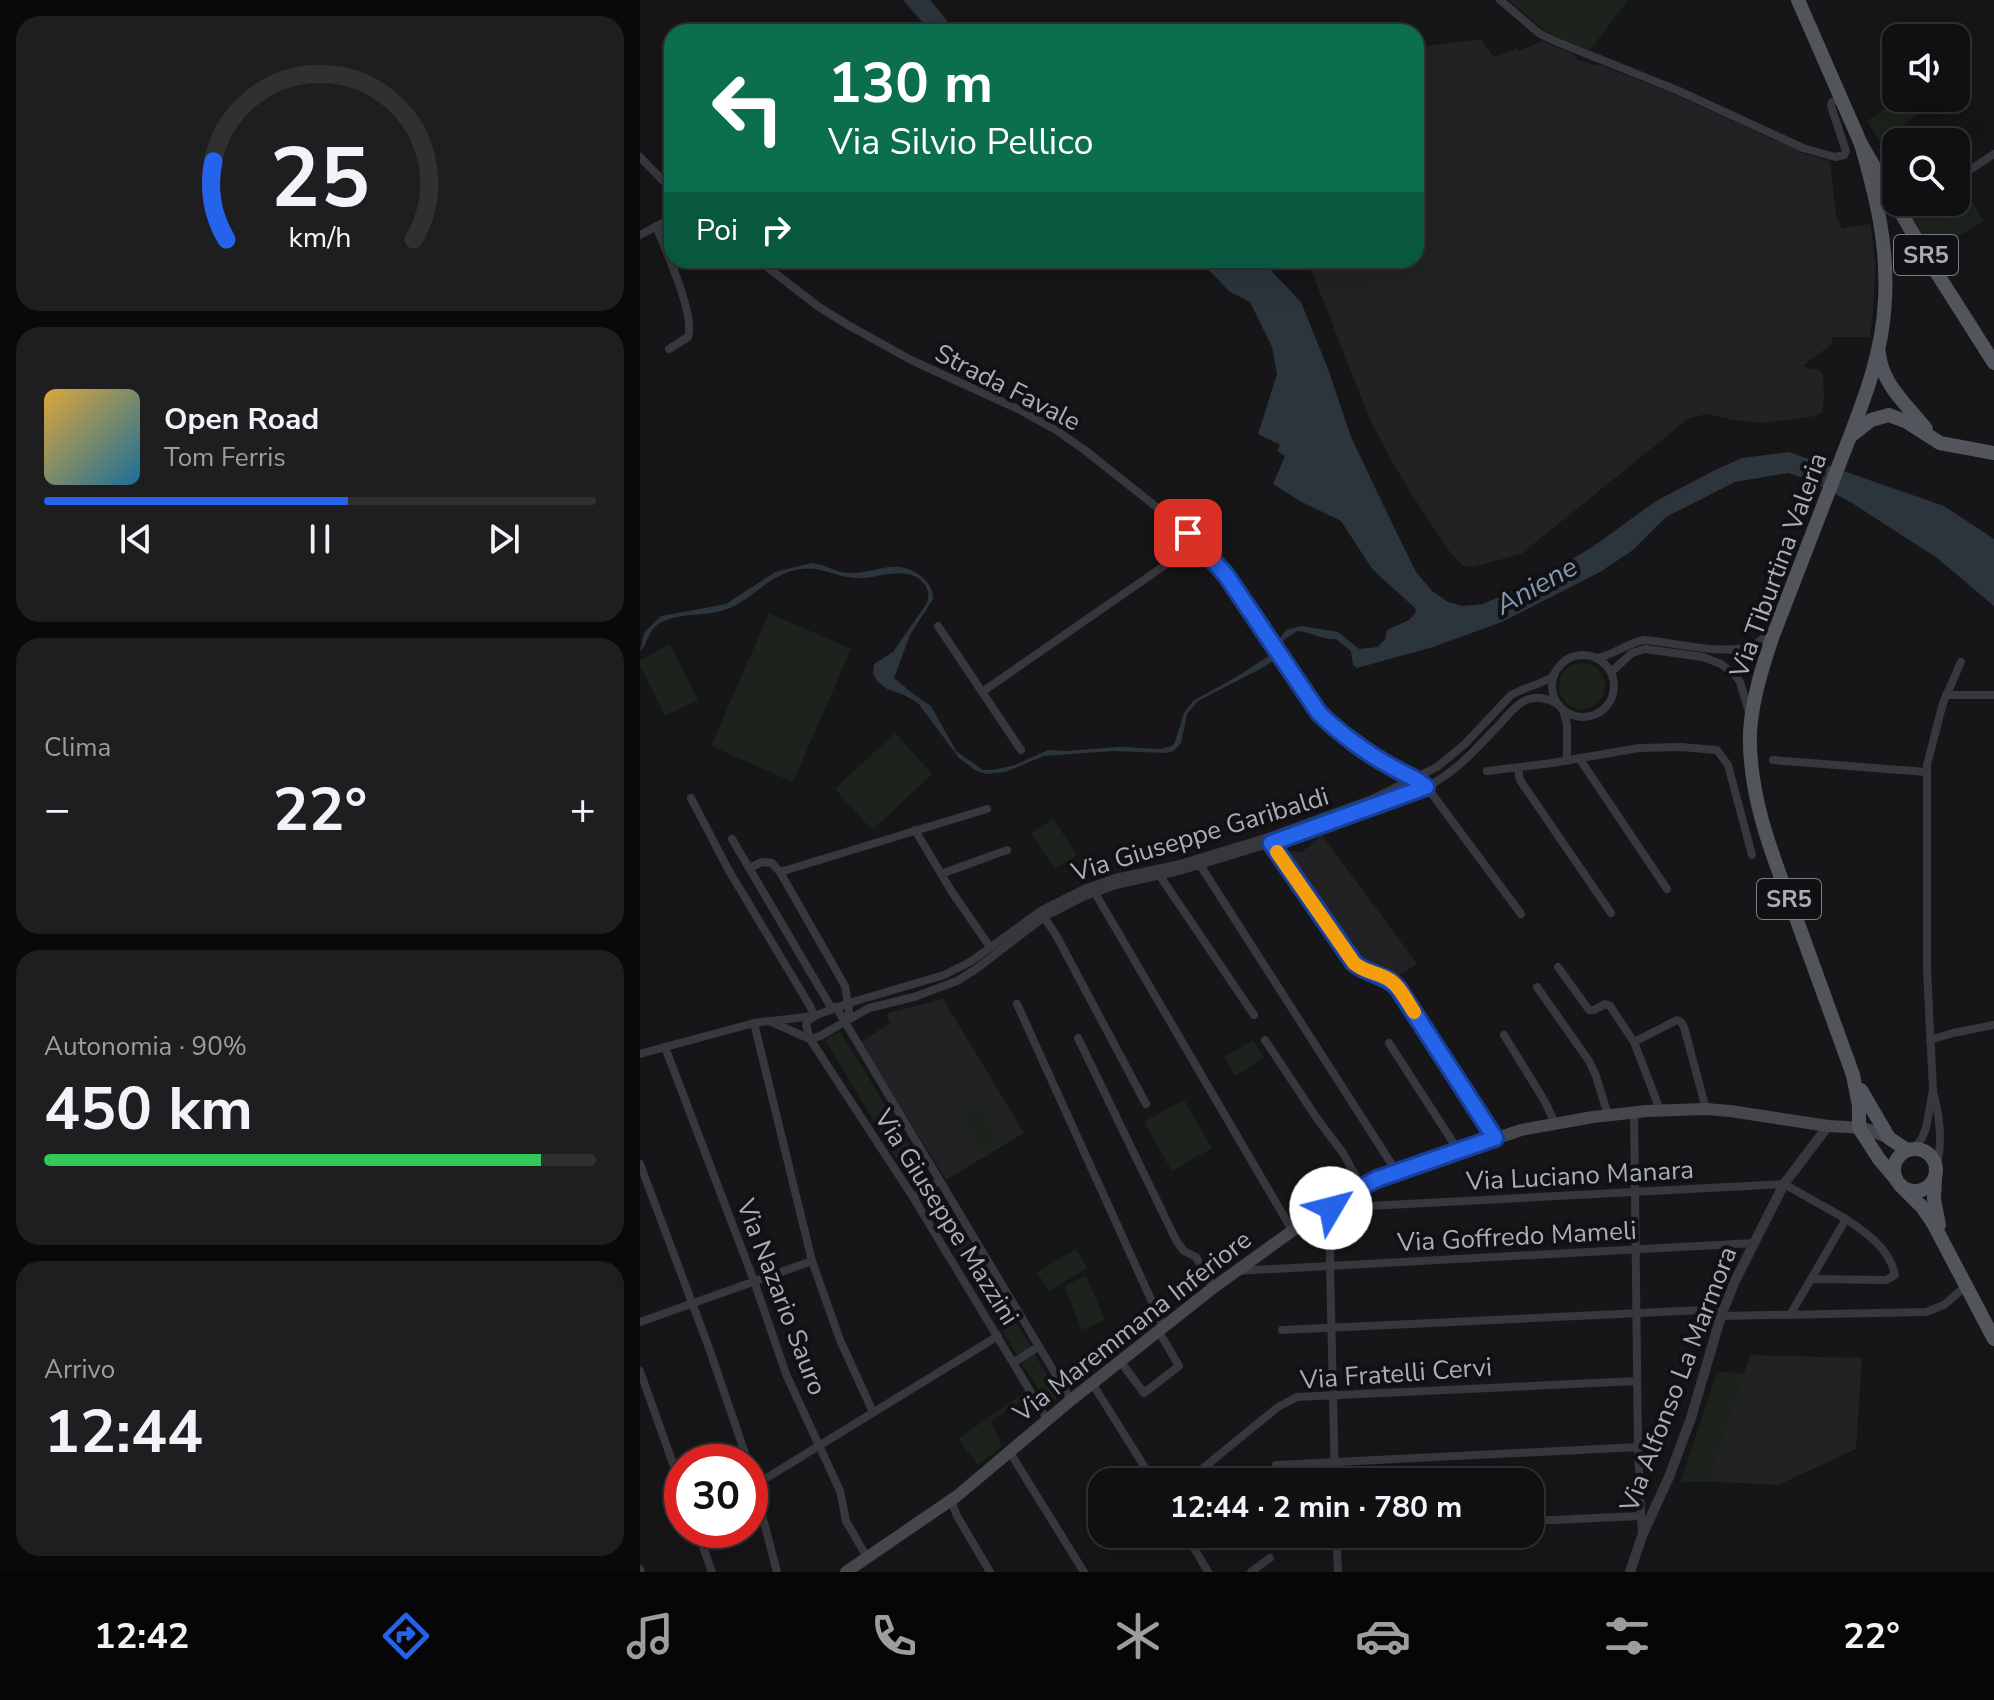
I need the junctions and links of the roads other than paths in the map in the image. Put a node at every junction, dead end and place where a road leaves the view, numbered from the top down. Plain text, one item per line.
1 (1500, 0) edge
2 (1803, 3) edge
3 (1840, 99) junction
4 (1861, 144) junction
5 (1994, 154) edge
6 (640, 157) edge
7 (1970, 170) edge
8 (1882, 180) edge
9 (664, 182) edge
10 (1882, 208) edge
11 (1879, 209) junction
12 (1904, 216) edge
13 (664, 222) edge
14 (656, 226) junction
15 (640, 235) edge
16 (664, 248) edge
17 (672, 268) edge
18 (768, 268) edge
19 (669, 349) dead end
20 (1879, 350) junction
21 (1994, 363) edge
22 (1863, 403) junction
23 (1879, 417) junction
24 (1849, 439) junction
25 (1940, 443) junction
26 (1994, 453) edge
27 (1197, 543) junction
28 (938, 626) dead end
29 (1776, 626) junction
30 (1595, 658) junction
31 (1961, 662) dead end
32 (1611, 672) junction
33 (1554, 676) junction
34 (982, 692) junction
35 (1946, 695) junction
36 (1994, 695) edge
37 (1560, 706) junction
38 (1582, 717) junction
39 (1752, 718) junction
40 (1568, 728) junction
41 (1021, 750) dead end
42 (1579, 758) junction
43 (1773, 760) dead end
44 (1567, 761) junction
45 (1518, 768) junction
46 (1487, 771) dead end
47 (1926, 772) junction
48 (1415, 779) junction
49 (1426, 787) junction
50 (691, 798) dead end
51 (987, 809) dead end
52 (915, 830) junction
53 (732, 839) dead end
54 (1271, 843) junction
55 (1007, 850) dead end
56 (1752, 855) dead end
57 (1200, 865) junction
58 (749, 868) junction
59 (780, 872) junction
60 (941, 874) junction
61 (1160, 876) junction
62 (1667, 889) dead end
63 (1095, 893) junction
64 (1611, 913) dead end
65 (1521, 914) dead end
66 (1044, 917) junction
67 (990, 947) junction
68 (1558, 967) dead end
69 (1537, 987) dead end
70 (849, 1003) junction
71 (1017, 1004) dead end
72 (834, 1008) junction
73 (1254, 1015) dead end
74 (814, 1016) junction
75 (768, 1020) junction
76 (847, 1020) junction
77 (754, 1023) junction
78 (1994, 1025) edge
79 (1504, 1035) dead end
80 (1078, 1038) dead end
81 (810, 1039) junction
82 (1265, 1040) dead end
83 (1930, 1040) junction
84 (1634, 1042) junction
85 (1389, 1043) dead end
86 (665, 1047) junction
87 (640, 1054) edge
88 (1853, 1075) junction
89 (1933, 1090) junction
90 (1146, 1104) dead end
91 (1706, 1109) junction
92 (1660, 1110) junction
93 (1634, 1112) junction
94 (1608, 1115) junction
95 (1555, 1123) junction
96 (1828, 1126) junction
97 (1859, 1128) junction
98 (1495, 1138) junction
99 (1889, 1138) junction
100 (1458, 1150) junction
101 (1911, 1150) junction
102 (640, 1164) edge
103 (1396, 1171) junction
104 (1935, 1171) junction
105 (940, 1181) junction
106 (1898, 1182) junction
107 (1784, 1184) junction
108 (1361, 1186) junction
109 (1635, 1192) junction
110 (913, 1197) junction
111 (1331, 1206) junction
112 (1846, 1219) junction
113 (1292, 1230) junction
114 (1754, 1243) junction
115 (1945, 1244) junction
116 (1635, 1249) junction
117 (812, 1261) junction
118 (1330, 1266) junction
119 (1236, 1271) junction
120 (1811, 1279) junction
121 (754, 1281) junction
122 (1966, 1286) junction
123 (1213, 1288) junction
124 (691, 1303) junction
125 (1636, 1313) junction
126 (1722, 1313) junction
127 (1790, 1315) junction
128 (640, 1322) edge
129 (1161, 1328) junction
130 (1332, 1329) junction
131 (1282, 1330) dead end
132 (998, 1336) junction
133 (1994, 1339) edge
134 (1038, 1347) junction
135 (1120, 1361) junction
136 (1014, 1362) junction
137 (640, 1371) edge
138 (1637, 1381) junction
139 (1092, 1383) junction
140 (1334, 1394) junction
141 (1071, 1400) junction
142 (873, 1412) junction
143 (1047, 1419) junction
144 (666, 1444) edge
145 (742, 1444) edge
146 (820, 1445) junction
147 (1638, 1447) junction
148 (1009, 1451) junction
149 (1335, 1463) junction
150 (1276, 1465) dead end
151 (1145, 1468) edge
152 (1203, 1468) edge
153 (1335, 1468) edge
154 (768, 1477) edge
155 (951, 1500) junction
156 (1641, 1516) junction
157 (1544, 1520) edge
158 (768, 1536) edge
159 (1642, 1536) junction
160 (703, 1548) edge
161 (1194, 1548) edge
162 (1337, 1548) edge
163 (1270, 1558) dead end
164 (868, 1559) junction
165 (712, 1572) edge
166 (777, 1572) edge
167 (846, 1572) edge
168 (990, 1572) edge
169 (1084, 1572) edge
170 (1208, 1572) edge
171 (1251, 1572) edge
172 (1338, 1572) edge
173 (1630, 1572) edge

1 - 3 street
2 - 3 main road, Via Tiburtina Valeria / SR5
3 - 4 main road, Via Tiburtina Valeria / SR5
4 - 8 main road, Via Tiburtina Valeria / SR5
4 - 11 main road, Via Tiburtina Valeria / SR5
5 - 7 street
6 - 9 street
10 - 11 main road
11 - 20 main road, Via Tiburtina Valeria / SR5
12 - 21 main road, Via Tiburtina Valeria / SR5
13 - 14 street
14 - 15 street
14 - 16 street
17 - 19 street
18 - 27 street, Strada Favale
20 - 22 main road, Via Tiburtina Valeria / SR5
20 - 25 main road
22 - 23 street
22 - 24 main road, Via Tiburtina Valeria / SR5
23 - 24 main road, Via Tiburtina Valeria
23 - 25 main road
24 - 29 main road, Via Tiburtina Valeria / SR5
25 - 26 main road
27 - 34 street
27 - 48 street, Strada Favale
28 - 34 street
29 - 30 street
29 - 39 main road, Via Tiburtina Valeria / SR5
30 - 32 street
30 - 33 street
31 - 35 street
32 - 38 street
32 - 39 street
33 - 37 street
33 - 48 street, Via Giuseppe Garibaldi
34 - 41 street
35 - 36 street
35 - 47 street
37 - 38 street
37 - 40 street
37 - 49 street, Via Giuseppe Garibaldi
38 - 40 street
39 - 88 main road, Via Tiburtina Valeria / SR5
40 - 44 street
42 - 44 street
42 - 56 street
42 - 62 street
43 - 47 street
44 - 45 street
45 - 46 street
45 - 64 street
47 - 83 street
48 - 49 street, Strada Favale
48 - 67 street, Via Giuseppe Garibaldi
49 - 54 street, Via Giuseppe Garibaldi
49 - 65 street, Strada Favale
50 - 74 street
51 - 52 street
52 - 59 street
52 - 60 street
53 - 58 street, Via Giuseppe Mazzini
54 - 57 street, Via Giuseppe Garibaldi
54 - 98 street
55 - 60 street
57 - 61 street, Via Giuseppe Garibaldi
57 - 103 street
58 - 59 street
58 - 72 street, Via Giuseppe Mazzini
59 - 70 street
60 - 67 street
61 - 63 street, Via Giuseppe Garibaldi
61 - 73 street
63 - 66 street, Via Giuseppe Garibaldi
63 - 113 street
66 - 76 street, Via Giuseppe Garibaldi
66 - 90 street
67 - 70 street, Via Giuseppe Garibaldi
68 - 84 street
69 - 94 street
70 - 72 street, Via Giuseppe Garibaldi
70 - 76 street
71 - 129 street
72 - 74 street, Via Giuseppe Garibaldi
72 - 76 street, Via Giuseppe Mazzini
74 - 75 street, Via Giuseppe Garibaldi
74 - 81 street
75 - 77 street, Via Giuseppe Garibaldi
75 - 81 street
76 - 81 street
76 - 105 street, Via Giuseppe Mazzini
77 - 86 street, Via Giuseppe Garibaldi
77 - 117 street
78 - 83 street
79 - 95 street
80 - 123 street
81 - 110 street, Via Giuseppe Mazzini
82 - 108 street
83 - 89 street
84 - 91 street
84 - 92 street
85 - 100 street
86 - 87 street, Via Giuseppe Garibaldi
86 - 121 street, Via Nazario Sauro
88 - 97 main road, Via Tiburtina Valeria
88 - 99 main road, Via Tiburtina Valeria
89 - 101 street
89 - 104 street
91 - 92 main road, Via Maremmana Inferiore
91 - 96 main road, Via Maremmana Inferiore
92 - 93 main road, Via Maremmana Inferiore
93 - 94 main road, Via Maremmana Inferiore
93 - 109 street
94 - 95 main road, Via Maremmana Inferiore
95 - 98 main road, Via Maremmana Inferiore
96 - 97 main road, Via Maremmana Inferiore
96 - 107 street, Via Alfonso La Marmora
97 - 99 main road, Via Maremmana Inferiore
97 - 106 main road, Via Tiburtina Valeria
98 - 100 main road, Via Maremmana Inferiore
99 - 101 main road, Via Tiburtina Valeria
100 - 103 main road, Via Maremmana Inferiore
101 - 104 main road, Via Tiburtina Valeria
101 - 106 main road
102 - 124 street
103 - 108 main road, Via Maremmana Inferiore
104 - 106 main road
104 - 115 main road, Via Tiburtina Valeria
105 - 110 street
105 - 134 street, Via Giuseppe Mazzini
106 - 115 main road, Via Tiburtina Valeria
107 - 109 street, Via Luciano Manara
107 - 112 street
107 - 114 street, Via Alfonso La Marmora
108 - 111 main road, Via Maremmana Inferiore
109 - 111 street, Via Luciano Manara
109 - 116 street
110 - 132 street, Via Giuseppe Mazzini
111 - 113 main road, Via Maremmana Inferiore
111 - 118 street
112 - 120 street
112 - 120 street
113 - 119 main road, Via Maremmana Inferiore
114 - 116 street, Via Goffredo Mameli
114 - 126 street, Via Alfonso La Marmora
115 - 122 main road, Via Tiburtina Valeria
116 - 118 street, Via Goffredo Mameli
116 - 125 street
117 - 121 street
117 - 142 street
118 - 119 street, Via Goffredo Mameli
118 - 130 street
119 - 123 main road, Via Maremmana Inferiore
120 - 127 street
121 - 124 street
121 - 146 street, Via Nazario Sauro
122 - 127 street
122 - 133 main road, Via Tiburtina Valeria
123 - 129 main road, Via Maremmana Inferiore
124 - 128 street
124 - 145 street
125 - 126 street
125 - 130 street
125 - 138 street
126 - 127 street
126 - 159 street, Via Alfonso La Marmora
129 - 135 main road, Via Maremmana Inferiore
129 - 135 street
130 - 131 street
130 - 140 street
132 - 136 street, Via Giuseppe Mazzini
132 - 142 street
134 - 136 street
134 - 141 street, Via Giuseppe Mazzini
135 - 139 main road, Via Maremmana Inferiore
136 - 143 street, Via Giuseppe Mazzini
137 - 144 street
138 - 140 street, Via Fratelli Cervi
138 - 147 street
139 - 141 main road, Via Maremmana Inferiore
139 - 151 street
140 - 149 street
140 - 152 street, Via Fratelli Cervi
141 - 143 main road, Via Maremmana Inferiore
142 - 146 street
143 - 148 main road, Via Maremmana Inferiore
146 - 154 street
146 - 164 street, Via Nazario Sauro
147 - 149 street
147 - 156 street
148 - 155 main road, Via Maremmana Inferiore
148 - 169 street
149 - 150 street
149 - 153 street
155 - 164 main road, Via Maremmana Inferiore
155 - 168 street
156 - 157 street
156 - 159 street
158 - 166 street
159 - 173 street, Via Alfonso La Marmora
160 - 165 street
161 - 170 street
162 - 172 street
163 - 171 street
164 - 167 main road, Via Maremmana Inferiore

